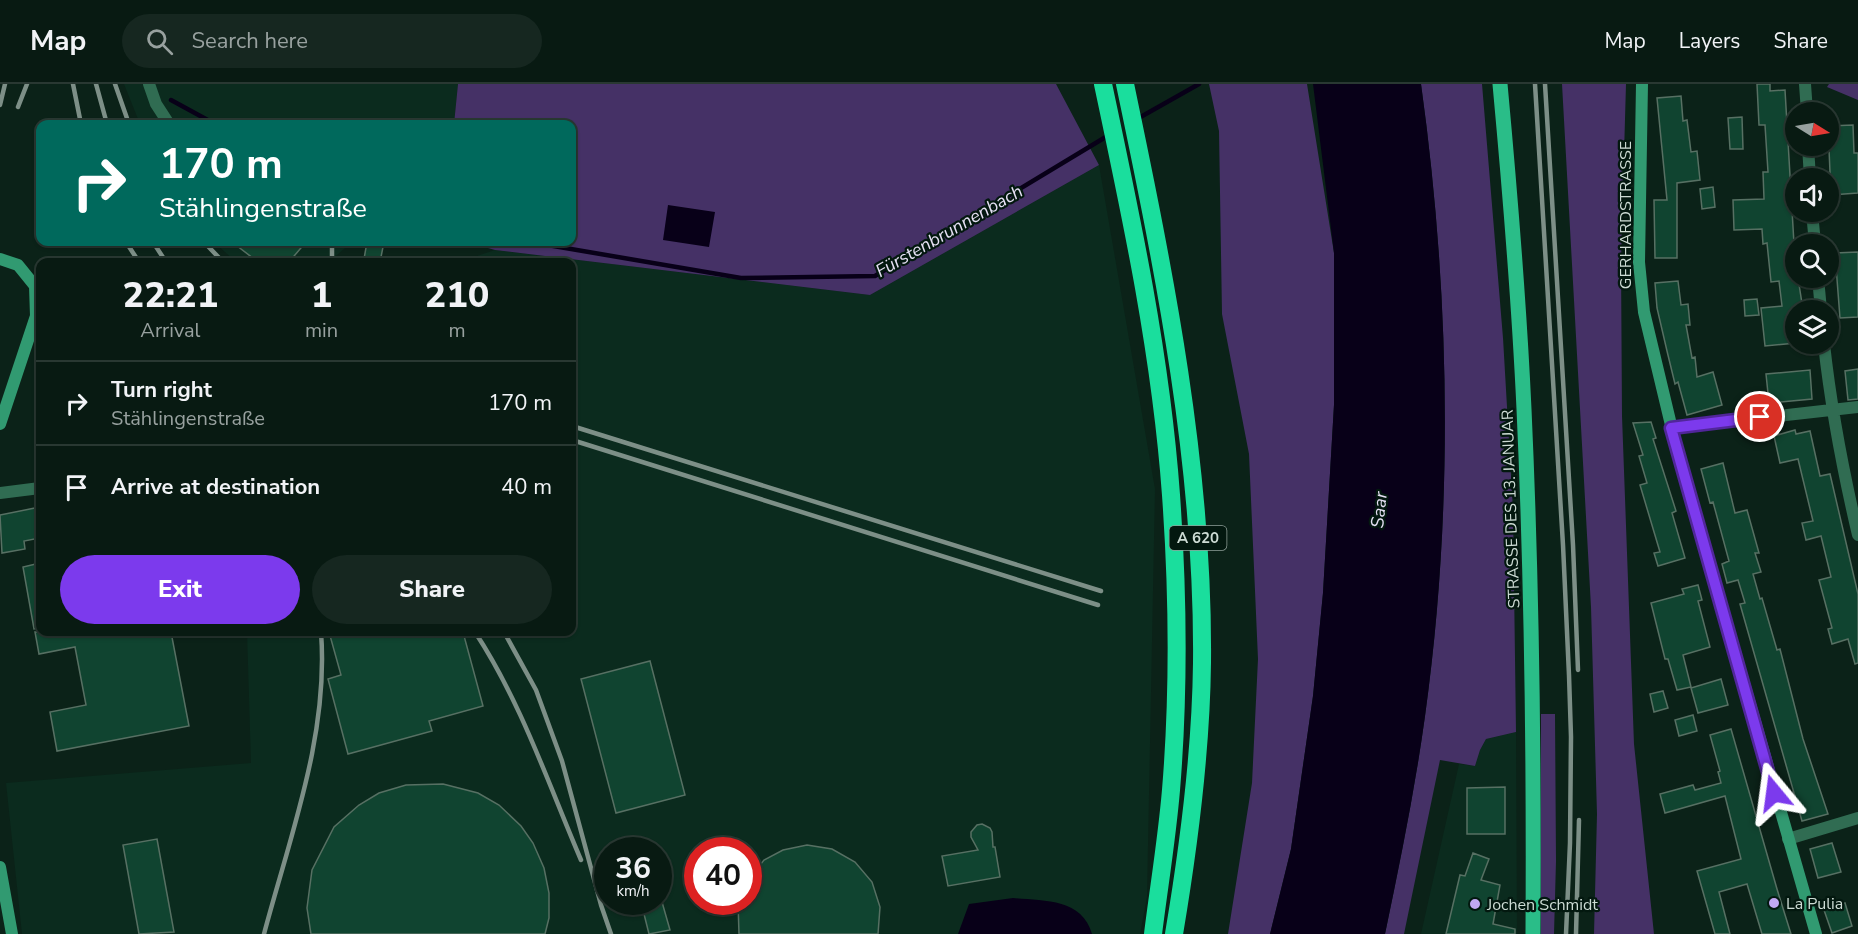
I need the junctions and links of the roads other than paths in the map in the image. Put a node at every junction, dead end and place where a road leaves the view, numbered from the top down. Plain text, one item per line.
1 (149, 84) edge
2 (1103, 84) edge
3 (1125, 84) edge
4 (1500, 84) edge
5 (1642, 84) edge
6 (1805, 84) edge
7 (1806, 102) edge
8 (166, 120) edge
9 (0, 258) edge
10 (1825, 354) edge
11 (1858, 407) edge
12 (1832, 410) junction
13 (0, 424) edge
14 (1671, 428) junction
15 (36, 488) edge
16 (0, 493) edge
17 (1858, 535) edge
18 (1858, 818) edge
19 (1788, 839) junction
20 (0, 867) edge
21 (12, 934) edge
22 (1153, 934) edge
23 (1174, 934) edge
24 (1533, 934) edge
25 (1816, 934) edge

1 - 8 street
2 - 22 highway, A 620
3 - 23 highway, A 620
4 - 24 main road, STRASSE DES 13. JANUAR
5 - 14 street, GERHARDSTRASSE
6 - 7 street
9 - 13 street
10 - 12 street
11 - 12 street
12 - 14 street
12 - 17 street
14 - 19 street, GERHARDSTRASSE
15 - 16 street
18 - 19 street
19 - 25 street, GERHARDSTRASSE
20 - 21 street

